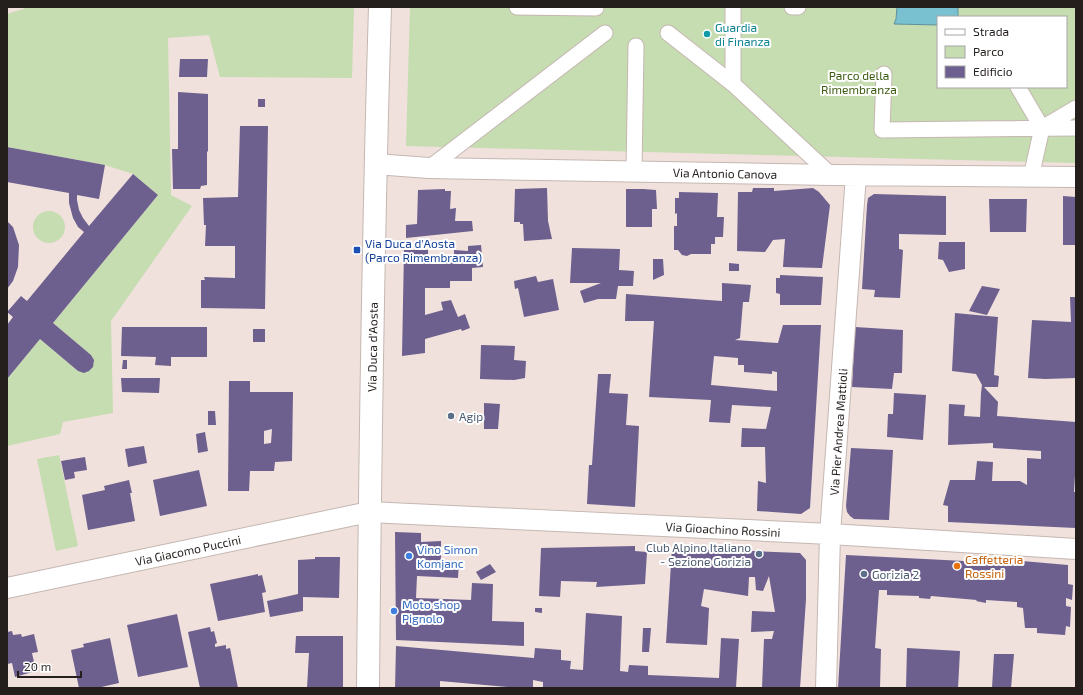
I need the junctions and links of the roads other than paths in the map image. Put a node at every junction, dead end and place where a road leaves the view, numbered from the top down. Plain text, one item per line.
1 (380, 7) edge
2 (517, 7) edge
3 (733, 7) edge
4 (792, 7) edge
5 (798, 7) edge
6 (596, 8) dead end
7 (605, 33) dead end
8 (668, 33) dead end
9 (636, 46) dead end
10 (884, 74) dead end
11 (733, 84) junction
12 (1019, 88) edge
13 (1076, 108) edge
14 (1042, 128) junction
15 (1076, 128) edge
16 (375, 164) junction
17 (429, 168) junction
18 (634, 171) junction
19 (831, 175) junction
20 (856, 175) junction
21 (1031, 176) junction
22 (1076, 177) edge
23 (369, 512) junction
24 (830, 534) junction
25 (1076, 549) edge
26 (7, 588) edge
27 (368, 688) edge
28 (826, 688) edge

1 - 16 main road, Via Duca d'Aosta
2 - 6 street
3 - 11 street
4 - 5 street
7 - 17 street
8 - 11 street
9 - 18 street
10 - 14 street
11 - 19 street
12 - 14 street
13 - 14 street
14 - 15 street
14 - 21 street
16 - 17 street, Via Antonio Canova
16 - 23 main road, Via Duca d'Aosta
17 - 18 street, Via Antonio Canova
18 - 19 street, Via Antonio Canova
19 - 20 street, Via Antonio Canova
20 - 21 street, Via Antonio Canova
20 - 24 street, Via Pier Andrea Mattioli
21 - 22 street, Via Antonio Canova
23 - 24 street, Via Gioachino Rossini
23 - 26 street, Via Giacomo Puccini
23 - 27 main road, Via Duca d'Aosta
24 - 25 street, Via Gioachino Rossini
24 - 28 street, Via Pier Andrea Mattioli

